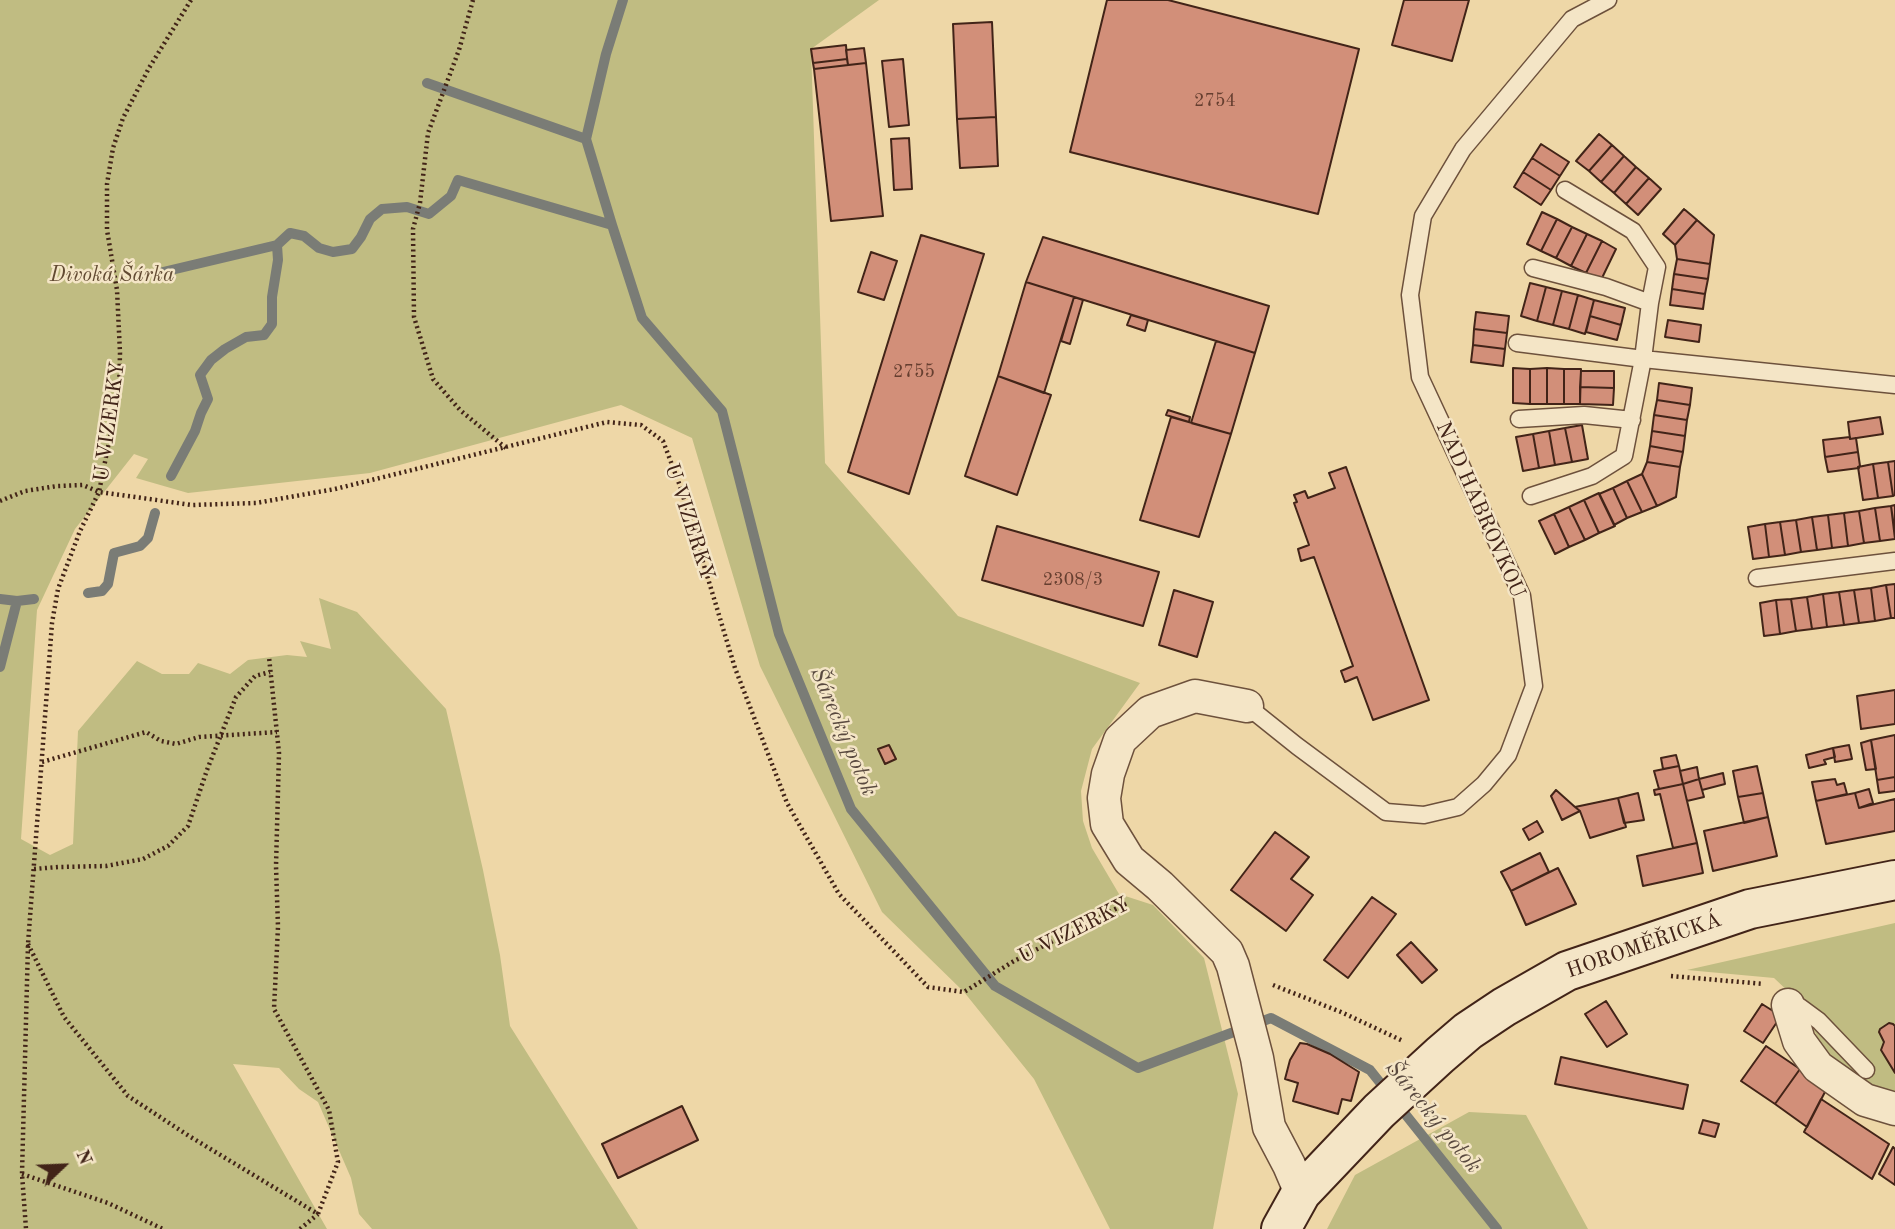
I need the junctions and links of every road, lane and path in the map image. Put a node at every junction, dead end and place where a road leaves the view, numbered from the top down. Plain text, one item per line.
1 (191, 0) edge
2 (473, 0) edge
3 (1608, 0) edge
4 (1565, 190) dead end
5 (1533, 268) dead end
6 (1650, 303) junction
7 (1517, 343) dead end
8 (1643, 359) junction
9 (1895, 385) edge
10 (1519, 419) dead end
11 (1632, 420) junction
12 (507, 448) junction
13 (99, 492) junction
14 (1531, 496) dead end
15 (0, 500) edge
16 (1895, 561) edge
17 (1757, 578) dead end
18 (269, 657) dead end
19 (270, 672) junction
20 (1247, 706) joint
21 (277, 732) junction
22 (220, 736) junction
23 (42, 762) dead end
24 (34, 869) junction
25 (1895, 880) edge
26 (1160, 886) junction
27 (28, 944) junction
28 (1233, 966) junction
29 (1678, 977) dead end
30 (1788, 1005) junction
31 (1403, 1041) dead end
32 (1866, 1070) dead end
33 (1895, 1109) edge
34 (22, 1174) junction
35 (1301, 1193) junction
36 (317, 1214) junction
37 (26, 1229) edge
38 (163, 1229) edge
39 (300, 1229) edge
40 (1282, 1229) edge

1 - 13 path, U VIZERKY
2 - 12 path
3 - 20 lane, NAD HABROVKOU
4 - 6 lane
5 - 6 lane
6 - 8 lane
7 - 8 lane
8 - 9 lane
8 - 11 lane
10 - 11 lane
11 - 14 lane
12 - 13 path, U VIZERKY
12 - 26 path, U VIZERKY
13 - 15 path
13 - 24 path
16 - 17 lane
18 - 19 path
19 - 21 path
19 - 22 path
20 - 26 street, NAD HABROVKOU
21 - 22 path
21 - 36 path
22 - 23 path
22 - 24 path
24 - 27 path
25 - 35 main road, HOROMĚŘICKÁ
26 - 28 street
27 - 34 path
27 - 36 path
28 - 31 path
28 - 35 street
29 - 30 path
30 - 32 lane
30 - 33 street
34 - 37 path
34 - 38 path
35 - 40 main road, HOROMĚŘICKÁ
36 - 39 path

